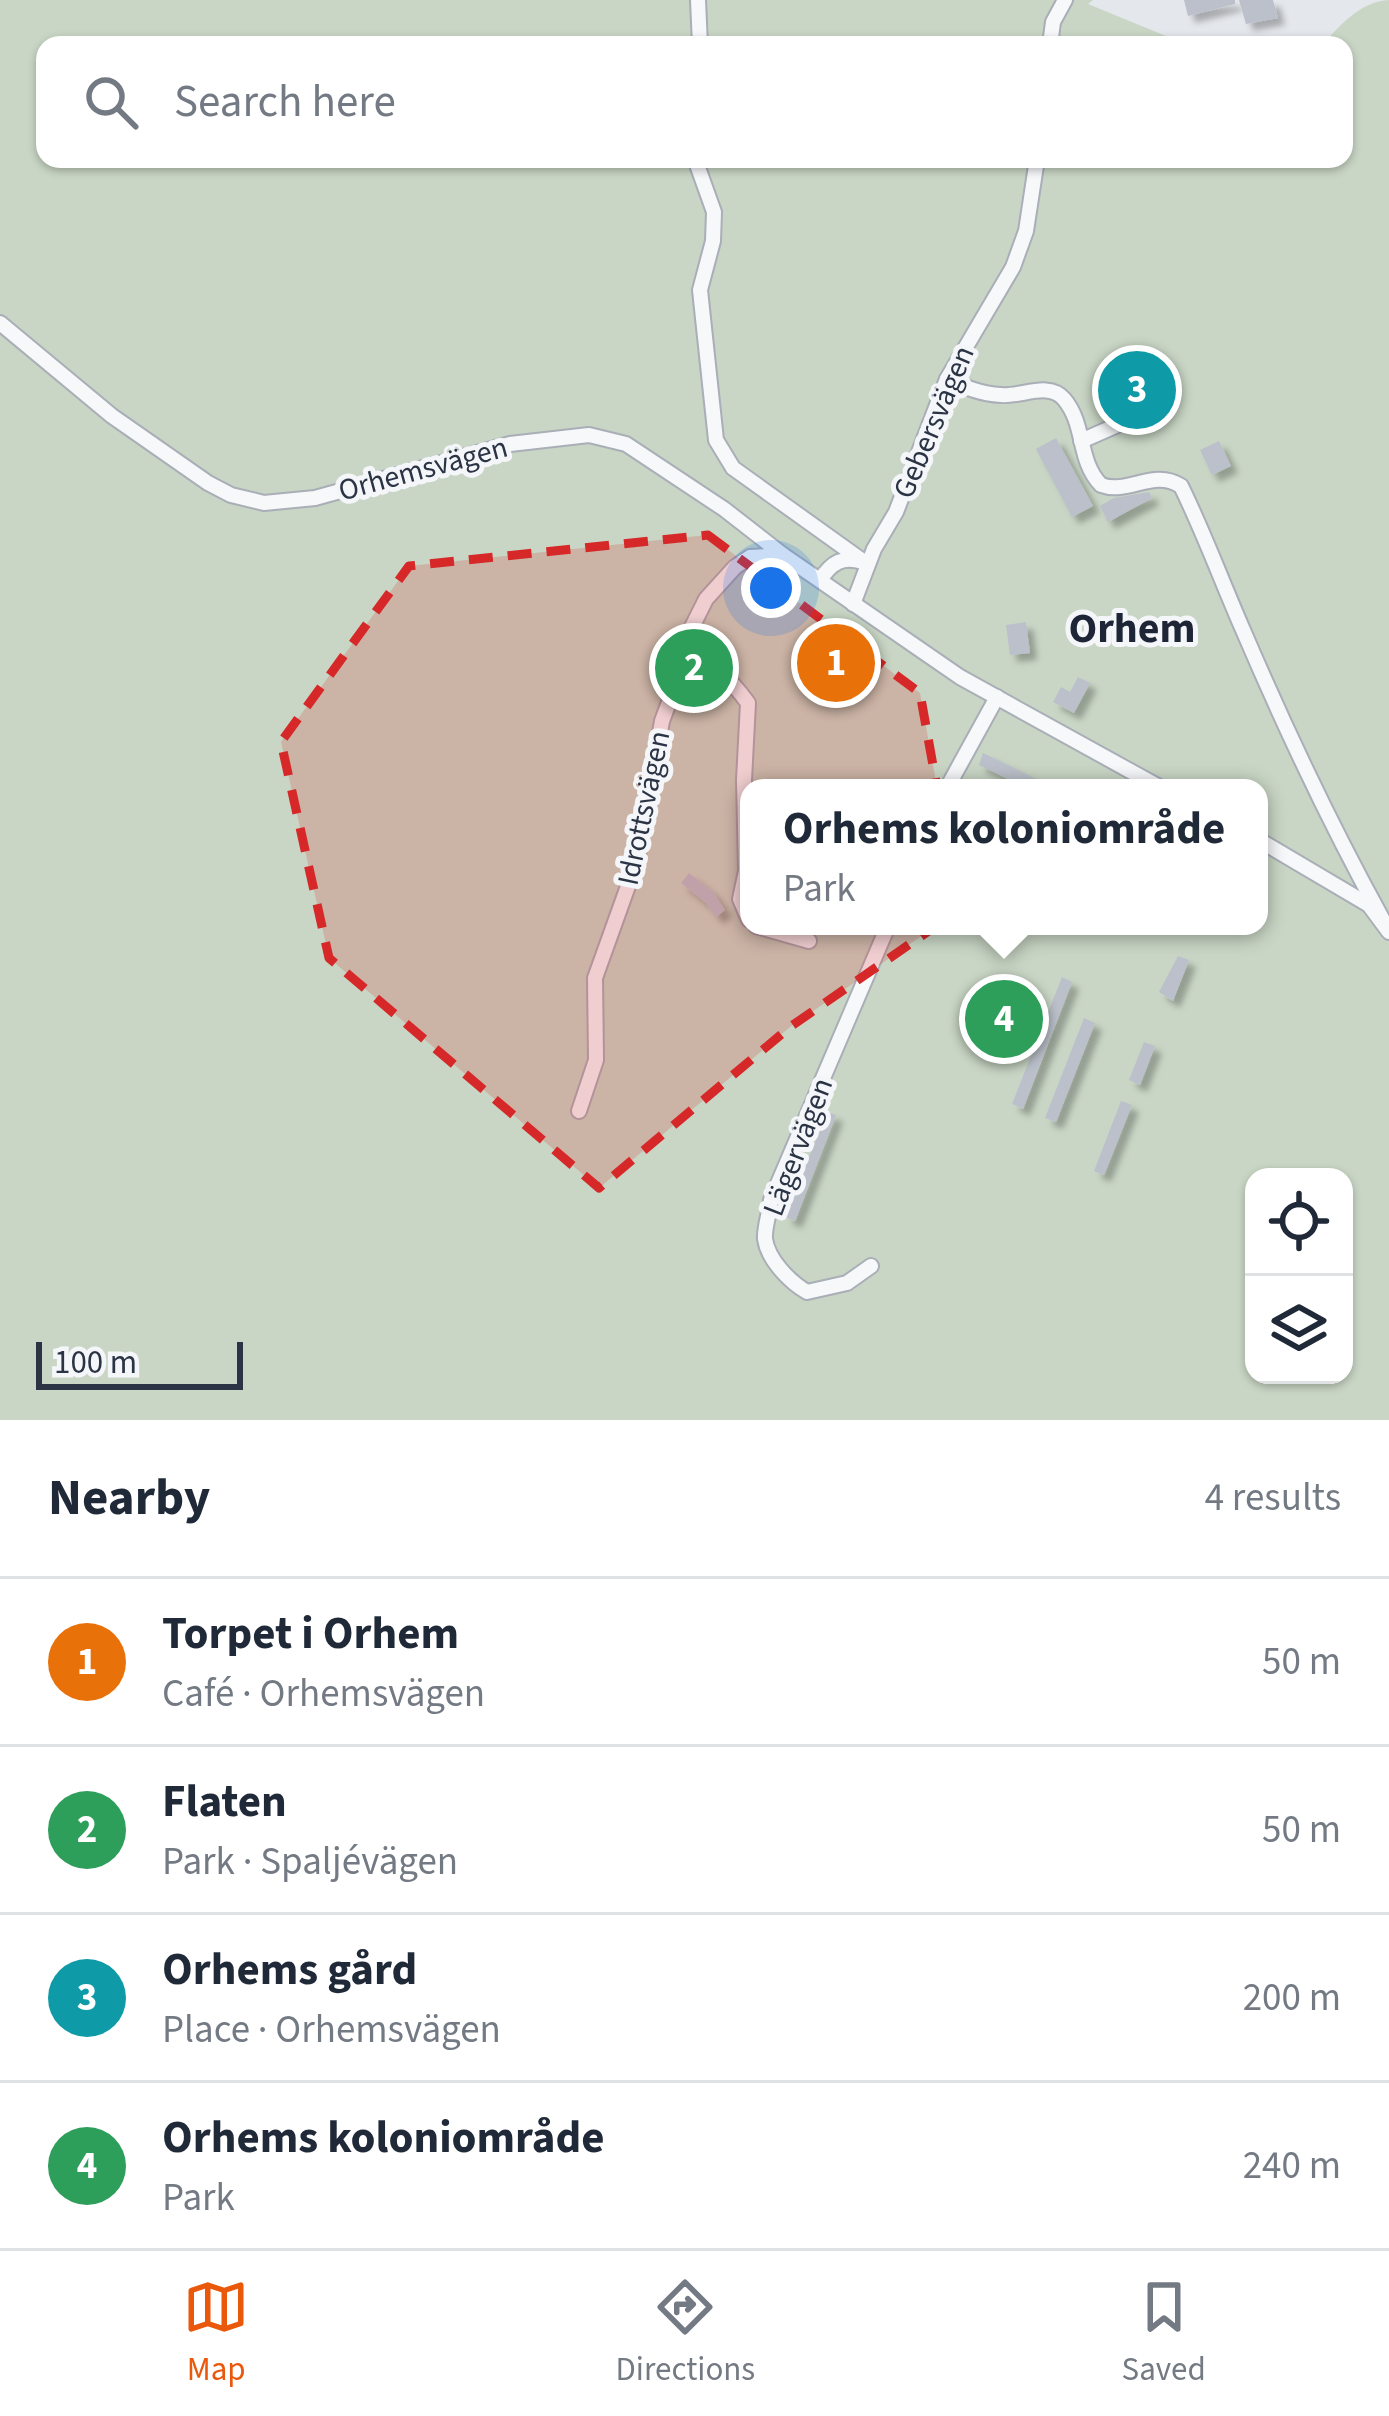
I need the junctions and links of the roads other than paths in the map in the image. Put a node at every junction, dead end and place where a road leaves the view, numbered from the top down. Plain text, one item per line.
1 (698, 0) edge
2 (1065, 0) edge
3 (700, 36) edge
4 (1051, 36) edge
5 (698, 168) edge
6 (1036, 168) edge
7 (0, 323) edge
8 (947, 379) junction
9 (1163, 405) dead end
10 (1081, 441) junction
11 (782, 555) junction
12 (868, 564) junction
13 (820, 580) junction
14 (853, 604) junction
15 (686, 657) junction
16 (997, 697) junction
17 (744, 779) edge
18 (952, 779) edge
19 (1144, 779) edge
20 (1268, 845) edge
21 (1386, 926) edge
22 (790, 935) edge
23 (884, 935) edge
24 (809, 940) dead end
25 (579, 1111) dead end
26 (871, 1266) dead end

1 - 3 street
2 - 4 street
5 - 12 street
6 - 8 street, Gebersvägen
7 - 11 street, Orhemsvägen
8 - 10 street
8 - 12 street, Gebersvägen
9 - 10 street
10 - 21 street
11 - 13 street, Orhemsvägen
11 - 15 street, Idrottsvägen
12 - 13 street
12 - 14 street
13 - 14 street, Orhemsvägen
14 - 16 street, Orhemsvägen
15 - 17 street
15 - 25 street, Idrottsvägen
16 - 18 street
16 - 19 street, Orhemsvägen
20 - 21 street
22 - 24 street
23 - 26 street, Lägervägen

